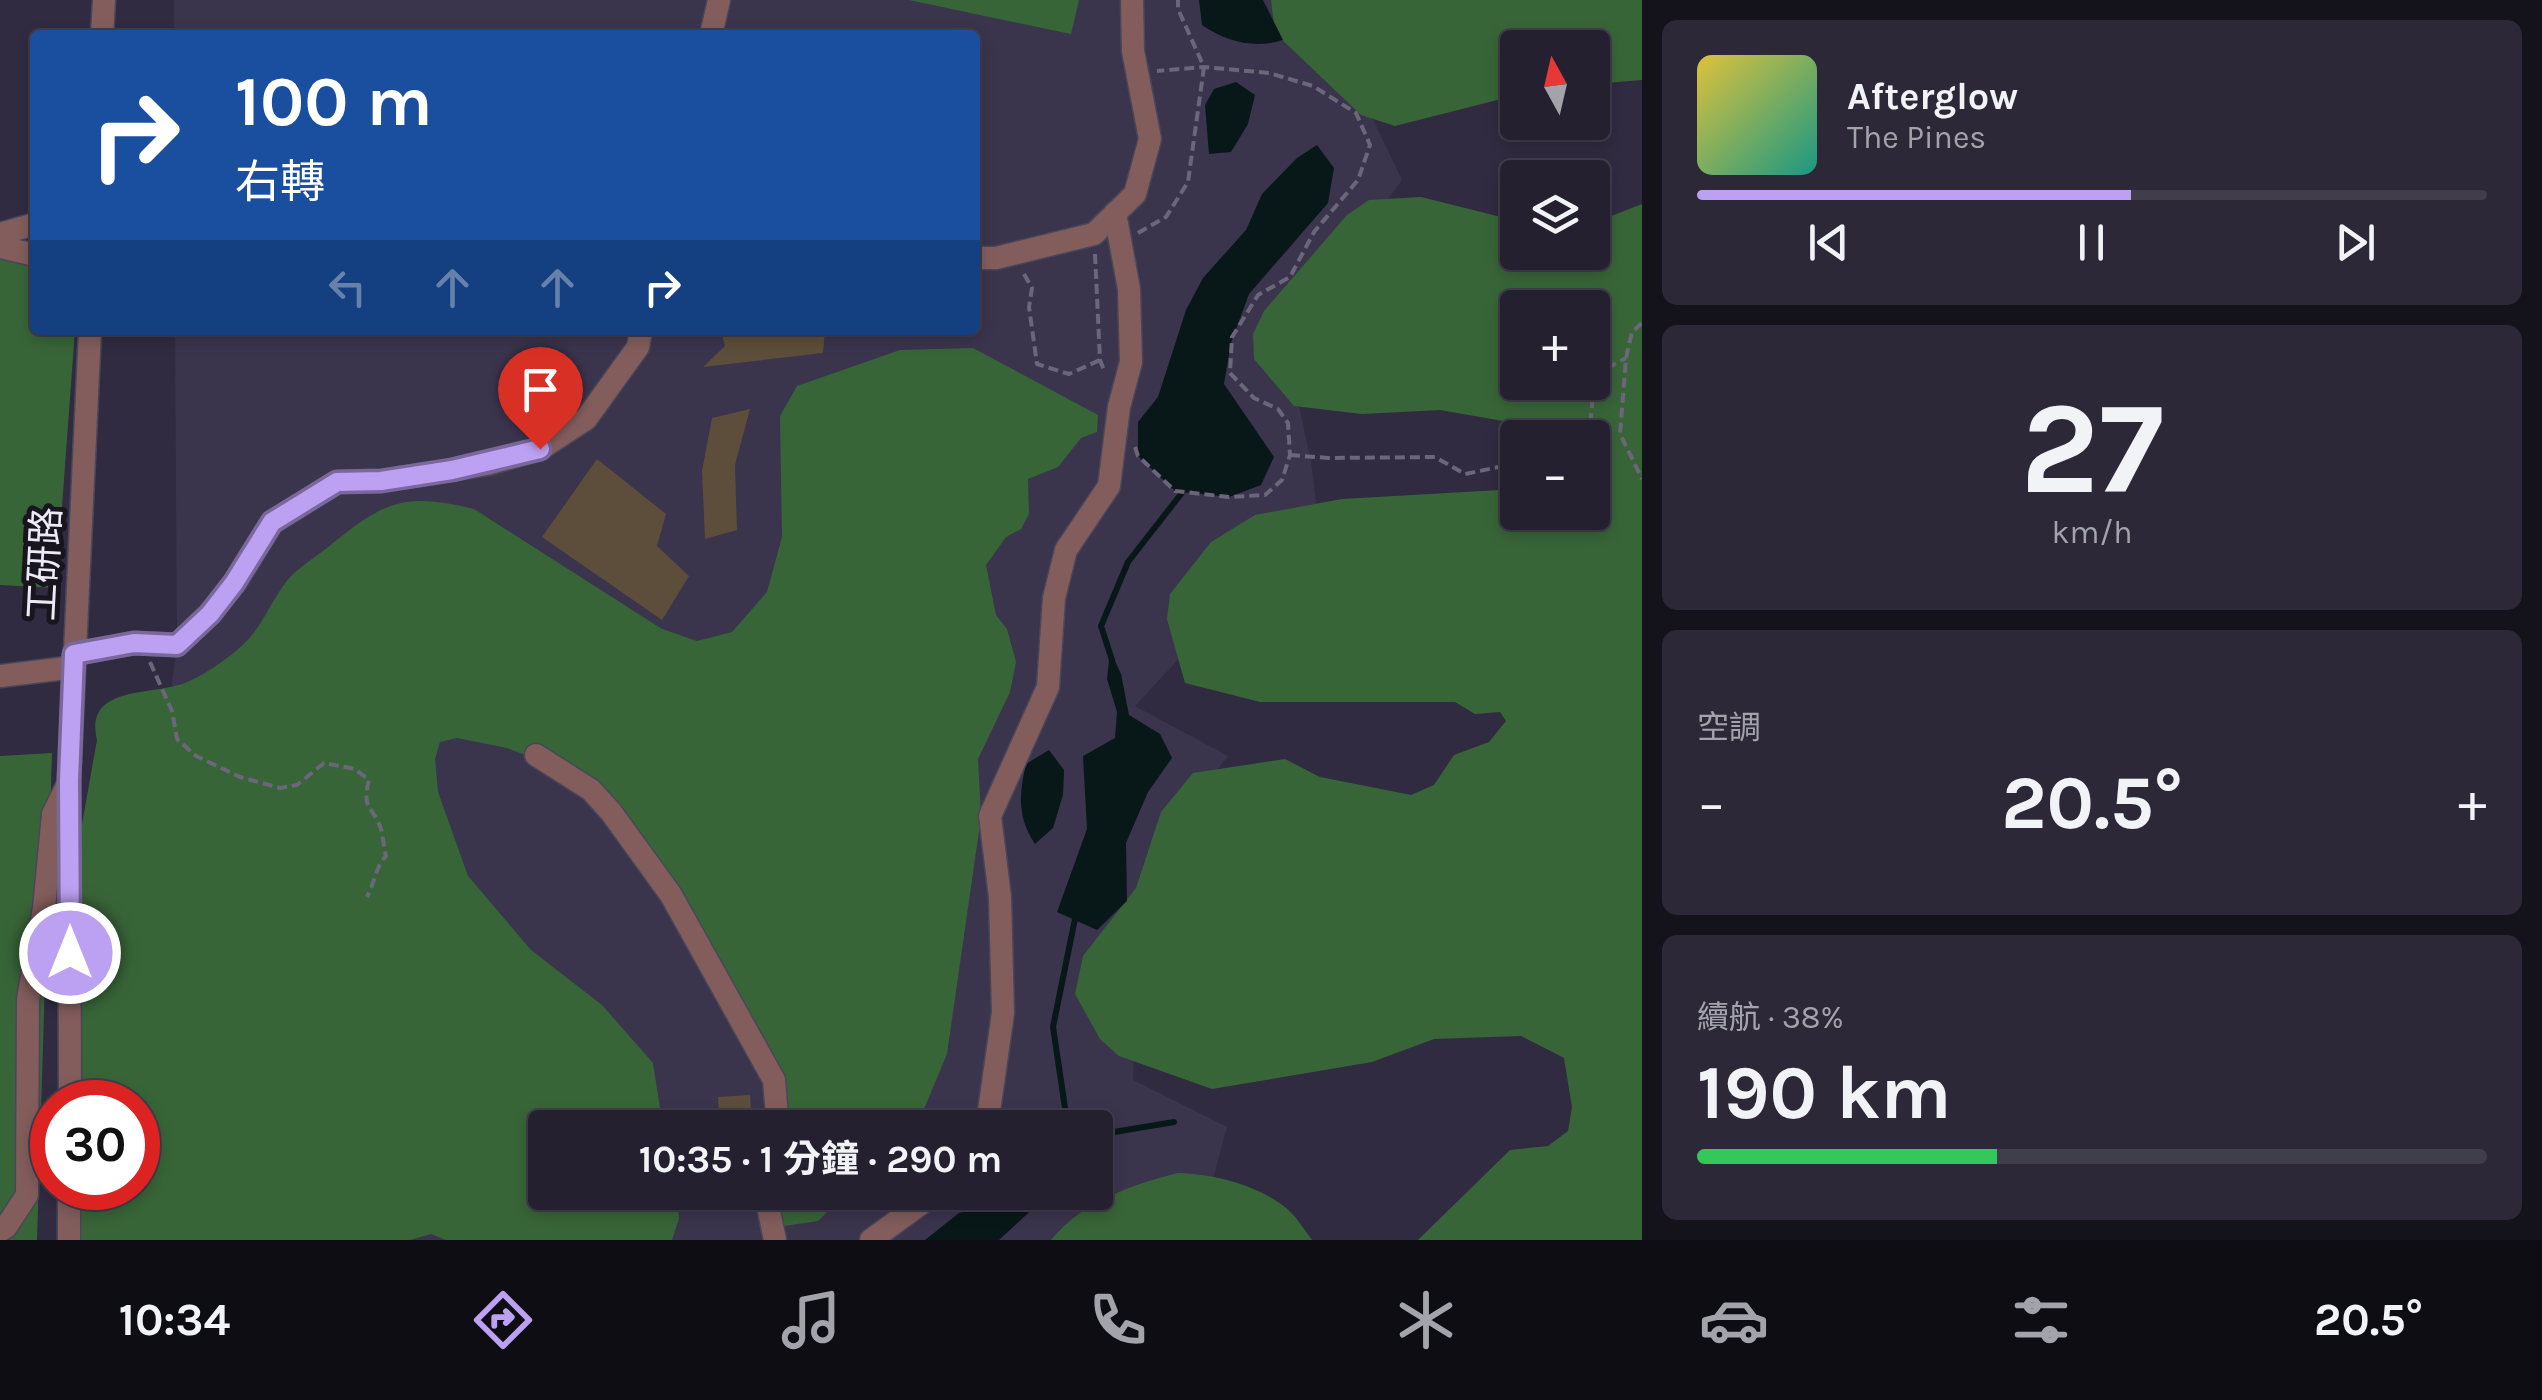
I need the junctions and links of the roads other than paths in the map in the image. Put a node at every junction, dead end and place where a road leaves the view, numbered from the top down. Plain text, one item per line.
1 (104, 0) edge
2 (719, 0) edge
3 (1132, 0) edge
4 (102, 30) edge
5 (712, 30) edge
6 (1116, 212) junction
7 (30, 225) edge
8 (0, 234) edge
9 (0, 247) edge
10 (30, 254) edge
11 (980, 257) edge
12 (90, 335) edge
13 (640, 335) edge
14 (74, 660) junction
15 (0, 676) edge
16 (536, 755) dead end
17 (69, 780) junction
18 (70, 1080) edge
19 (776, 1110) edge
20 (989, 1110) edge
21 (70, 1210) edge
22 (768, 1210) edge
23 (911, 1210) edge
24 (0, 1231) edge
25 (69, 1240) edge
26 (774, 1240) edge
27 (870, 1240) edge

1 - 4 street
2 - 5 street
3 - 6 street
6 - 11 street
6 - 20 street
7 - 8 street
9 - 10 street
12 - 14 street, 工研路
13 - 14 street
14 - 15 street
14 - 17 street, 工研路
16 - 19 street
17 - 18 street, 工研路
17 - 24 street
21 - 25 street
22 - 26 street
23 - 27 street

